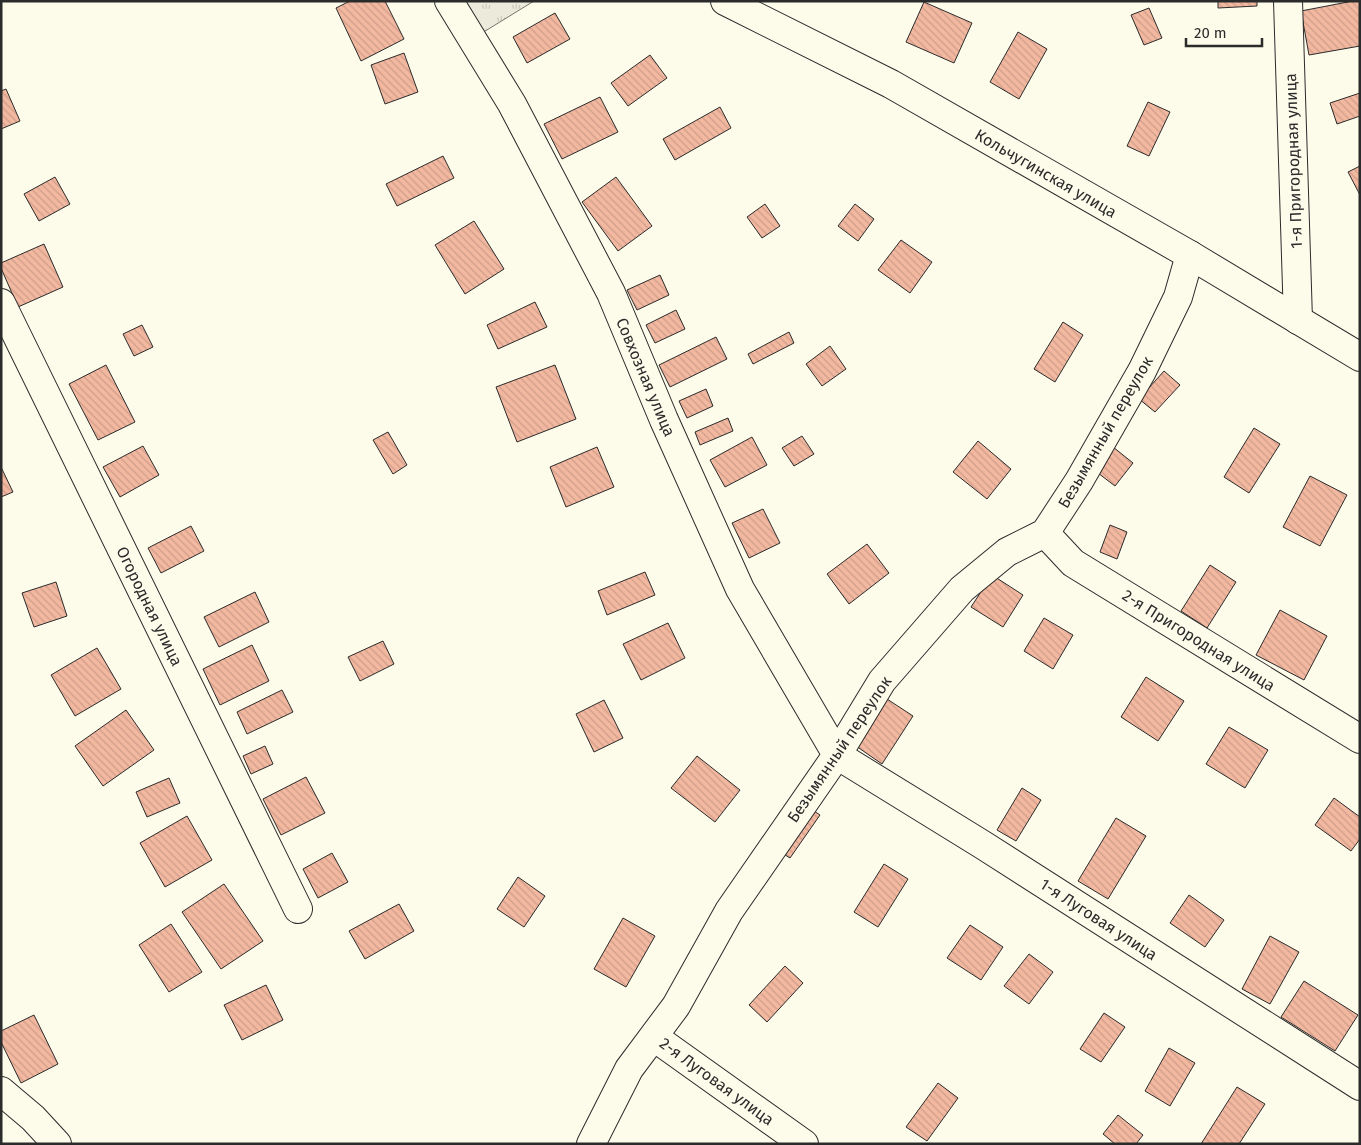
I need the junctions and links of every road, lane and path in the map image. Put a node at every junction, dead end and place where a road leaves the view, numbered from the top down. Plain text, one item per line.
1 (449, 1) edge
2 (725, 1) edge
3 (1288, 1) edge
4 (1190, 255) junction
5 (1, 303) edge
6 (1298, 320) junction
7 (1360, 357) edge
8 (1045, 532) junction
9 (1360, 740) edge
10 (837, 756) junction
11 (298, 909) dead end
12 (654, 1037) junction
13 (1360, 1086) edge
14 (1, 1091) edge
15 (57, 1144) edge
16 (590, 1144) edge
17 (804, 1144) edge

1 - 10 street, Совхозная улица
2 - 4 street, Кольчугинская улица
3 - 6 street, 1-я Пригородная улица
4 - 6 street, Кольчугинская улица
4 - 8 street, Безымянный переулок
5 - 11 street, Огородная улица
6 - 7 street, Кольчугинская улица
8 - 9 street, 2-я Пригородная улица
8 - 10 street, Безымянный переулок
10 - 12 street, Безымянный переулок
10 - 13 street, 1-я Луговая улица
12 - 16 street, Безымянный переулок
12 - 17 street, 2-я Луговая улица
14 - 15 street

